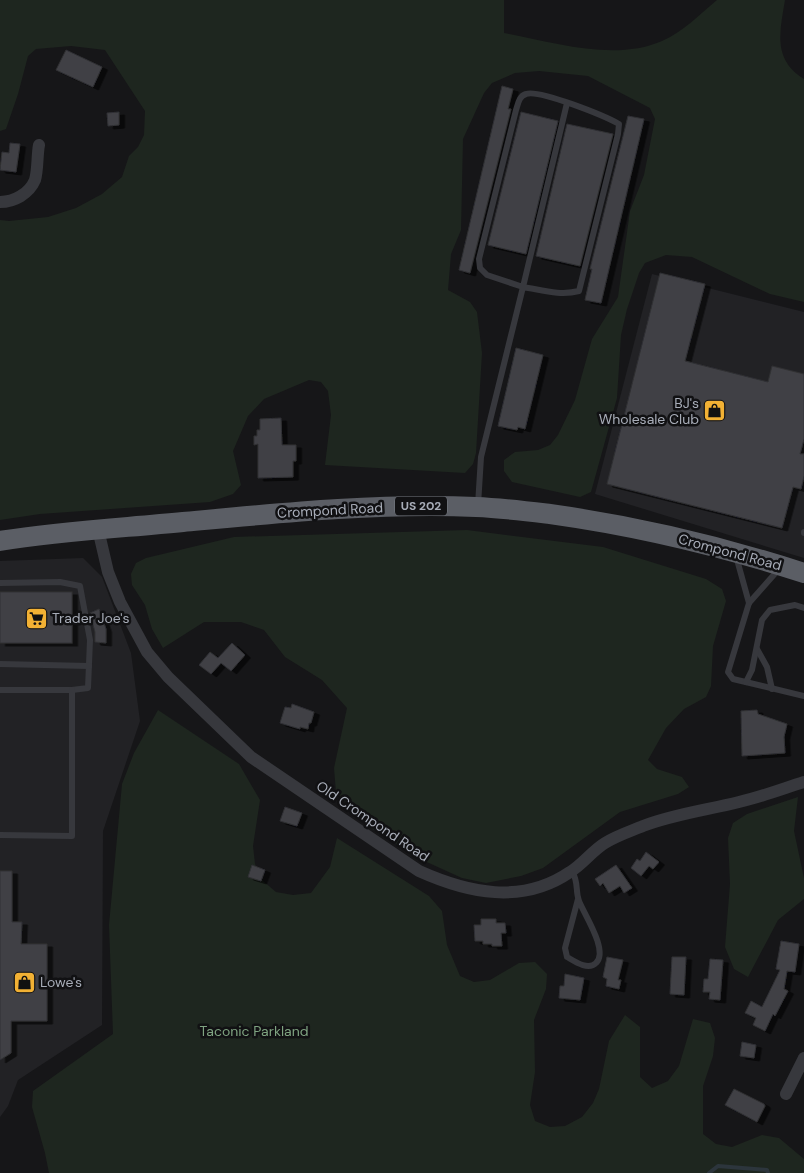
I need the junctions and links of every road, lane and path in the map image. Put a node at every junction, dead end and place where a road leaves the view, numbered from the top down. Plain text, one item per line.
1 (567, 103) junction
2 (39, 144) dead end
3 (0, 202) edge
4 (523, 287) junction
5 (478, 507) junction
6 (98, 529) junction
7 (6, 542) edge
8 (734, 552) junction
9 (782, 566) junction
10 (804, 573) edge
11 (0, 583) edge
12 (749, 603) junction
13 (804, 608) edge
14 (757, 649) junction
15 (0, 664) edge
16 (89, 666) junction
17 (746, 682) junction
18 (772, 689) junction
19 (0, 690) edge
20 (72, 690) junction
21 (804, 696) edge
22 (804, 782) edge
23 (0, 835) edge
24 (572, 871) junction
25 (578, 899) junction
26 (804, 1058) edge
27 (786, 1094) dead end

1 - 4 lane
1 - 4 lane
1 - 4 lane
2 - 3 street
4 - 5 lane
5 - 6 highway, Crompond Road / US 202
5 - 8 highway, Crompond Road / US 202
6 - 7 highway, Crompond Road / US 202
6 - 24 street, Old Crompond Road
8 - 9 highway, Crompond Road / US 202
8 - 12 lane
9 - 10 highway, Crompond Road / US 202
9 - 12 lane
11 - 16 lane
12 - 17 lane
13 - 14 lane
14 - 17 lane
14 - 18 lane
15 - 16 lane
16 - 20 lane
17 - 18 lane
18 - 21 lane
19 - 20 lane
20 - 23 lane
22 - 24 street, Old Crompond Road
24 - 25 lane
25 - 25 lane
26 - 27 street

